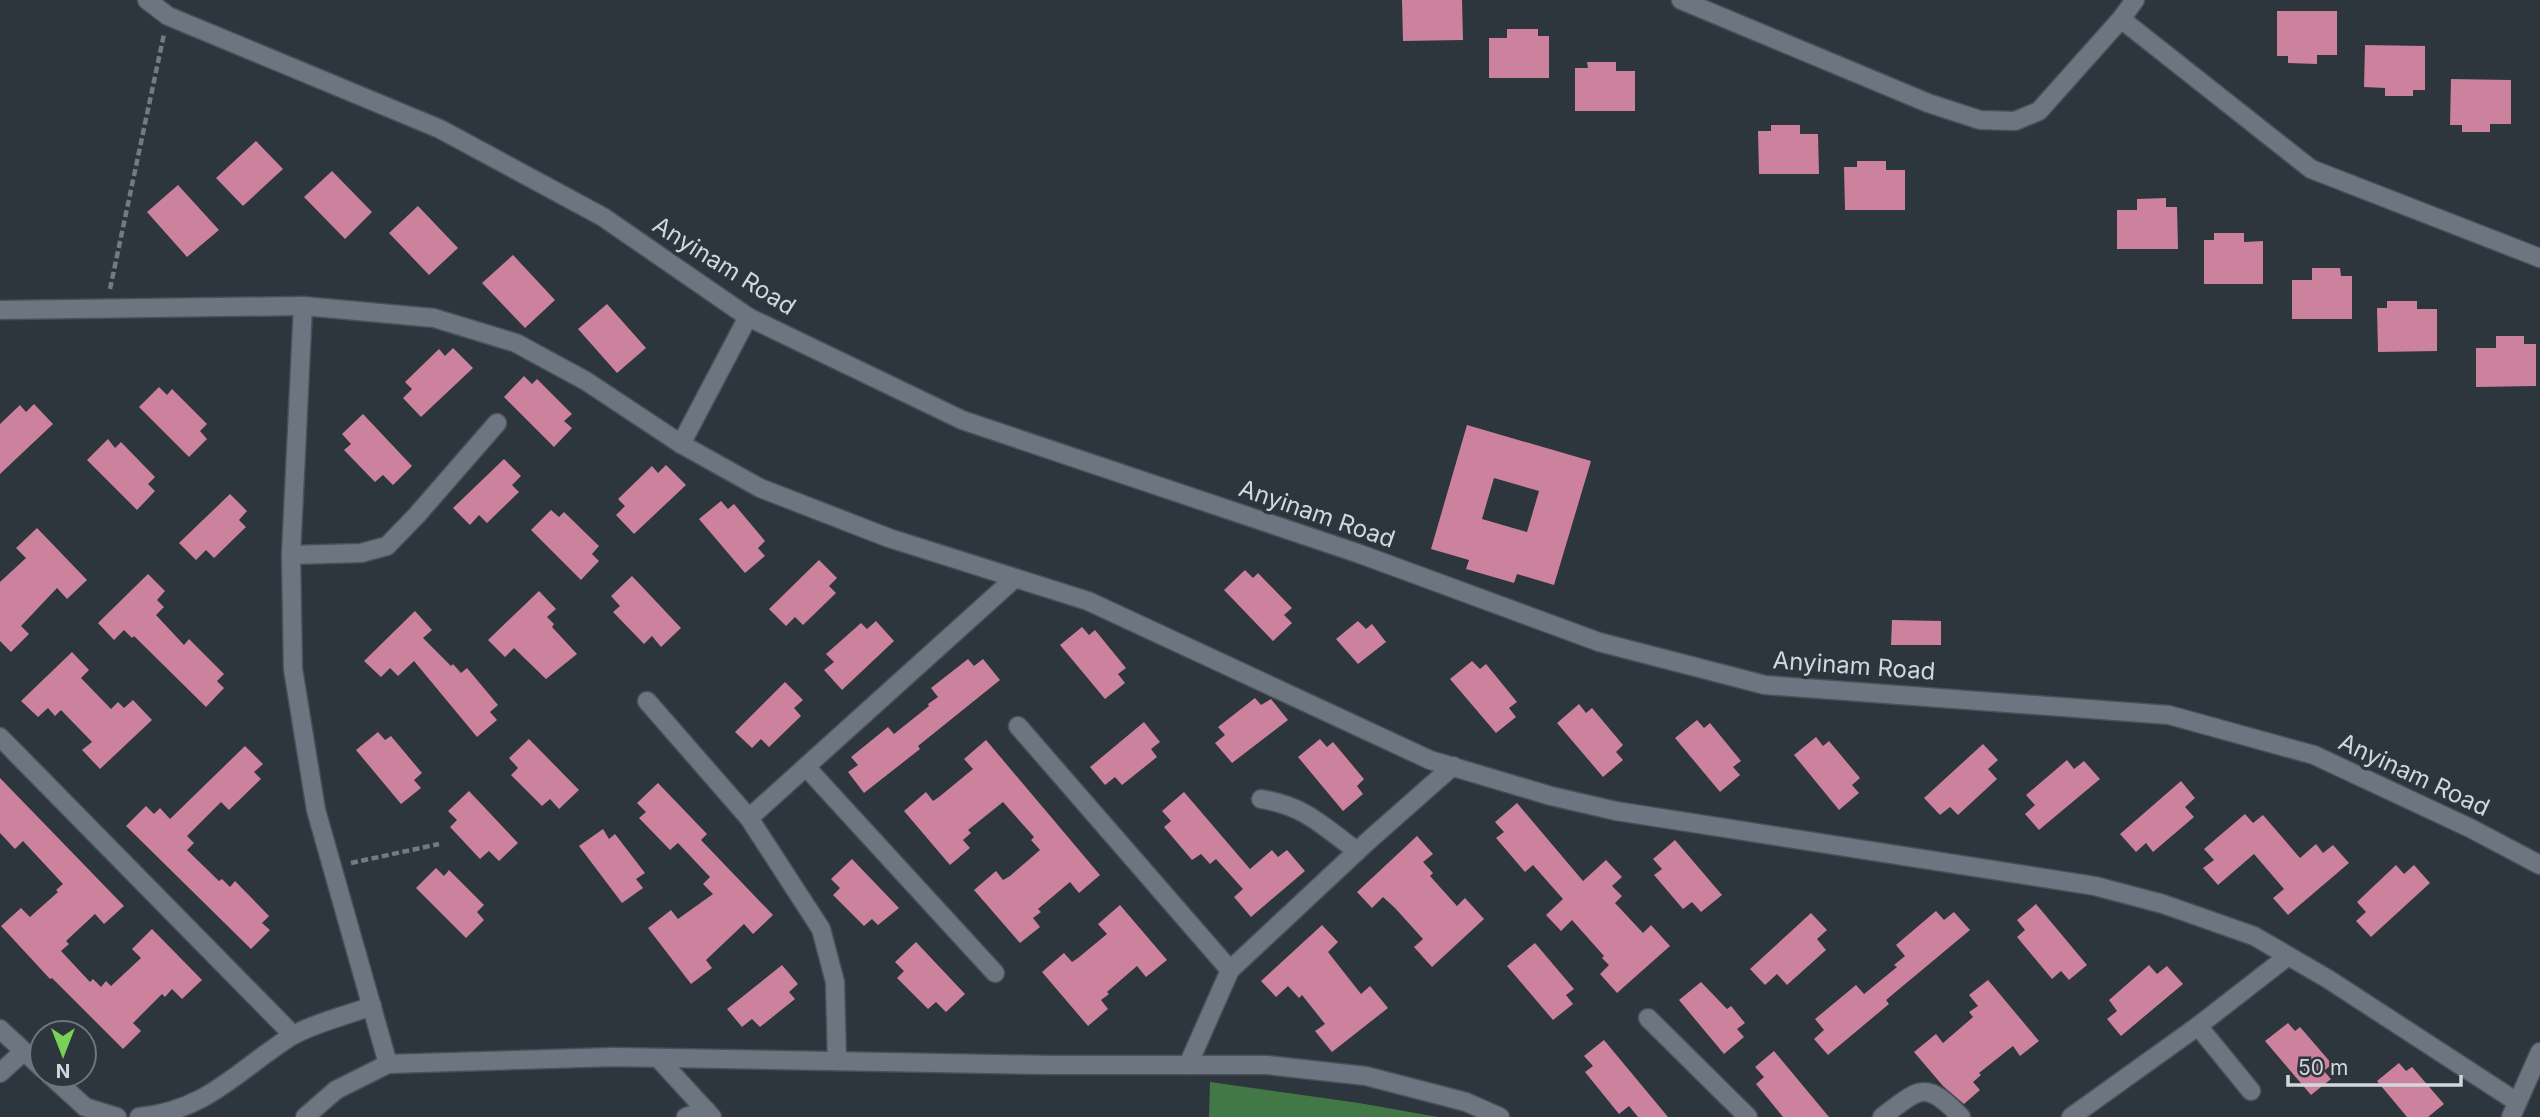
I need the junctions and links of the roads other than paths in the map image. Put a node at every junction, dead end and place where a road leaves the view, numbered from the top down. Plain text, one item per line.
1 (146, 0) edge
2 (1681, 0) edge
3 (2135, 0) edge
4 (2121, 19) junction
5 (2540, 258) edge
6 (303, 306) junction
7 (0, 310) edge
8 (748, 317) junction
9 (497, 423) dead end
10 (681, 444) junction
11 (291, 555) junction
12 (1015, 578) junction
13 (647, 701) dead end
14 (1018, 726) dead end
15 (0, 737) edge
16 (806, 766) junction
17 (1453, 766) junction
18 (1261, 799) dead end
19 (749, 818) junction
20 (1357, 851) junction
21 (2540, 865) edge
22 (2288, 956) junction
23 (1230, 971) junction
24 (995, 973) dead end
25 (372, 1006) junction
26 (1648, 1018) dead end
27 (2197, 1026) junction
28 (0, 1029) edge
29 (293, 1035) junction
30 (23, 1052) junction
31 (2540, 1052) edge
32 (28, 1056) edge
33 (658, 1058) junction
34 (837, 1061) junction
35 (388, 1064) junction
36 (1188, 1065) junction
37 (0, 1073) edge
38 (65, 1089) edge
39 (2251, 1091) dead end
40 (2514, 1110) edge
41 (709, 1113) edge
42 (117, 1117) edge
43 (139, 1117) edge
44 (305, 1117) edge
45 (686, 1117) edge
46 (1500, 1117) edge
47 (1748, 1117) edge
48 (1882, 1117) edge
49 (1961, 1117) edge
50 (2071, 1117) edge

1 - 8 street, Anyinam Road
2 - 4 street
3 - 4 street
4 - 5 street
6 - 7 street
6 - 10 street
6 - 11 street
8 - 10 street
8 - 21 street, Anyinam Road
9 - 11 street
10 - 12 street
11 - 25 street
12 - 16 street
12 - 17 street
13 - 19 street
14 - 23 street
15 - 29 street
16 - 19 street
16 - 24 street
17 - 20 street
17 - 22 street
18 - 20 street
19 - 34 street
20 - 23 street
22 - 27 street
22 - 40 street
23 - 36 street
25 - 29 street
25 - 35 street
26 - 47 street
27 - 39 street
27 - 50 street
28 - 30 street
29 - 43 street
30 - 32 street
30 - 37 street
31 - 40 street
33 - 34 street
33 - 35 street
33 - 41 street
34 - 36 street
35 - 44 street
36 - 46 street
38 - 42 street
41 - 45 street
48 - 49 street

